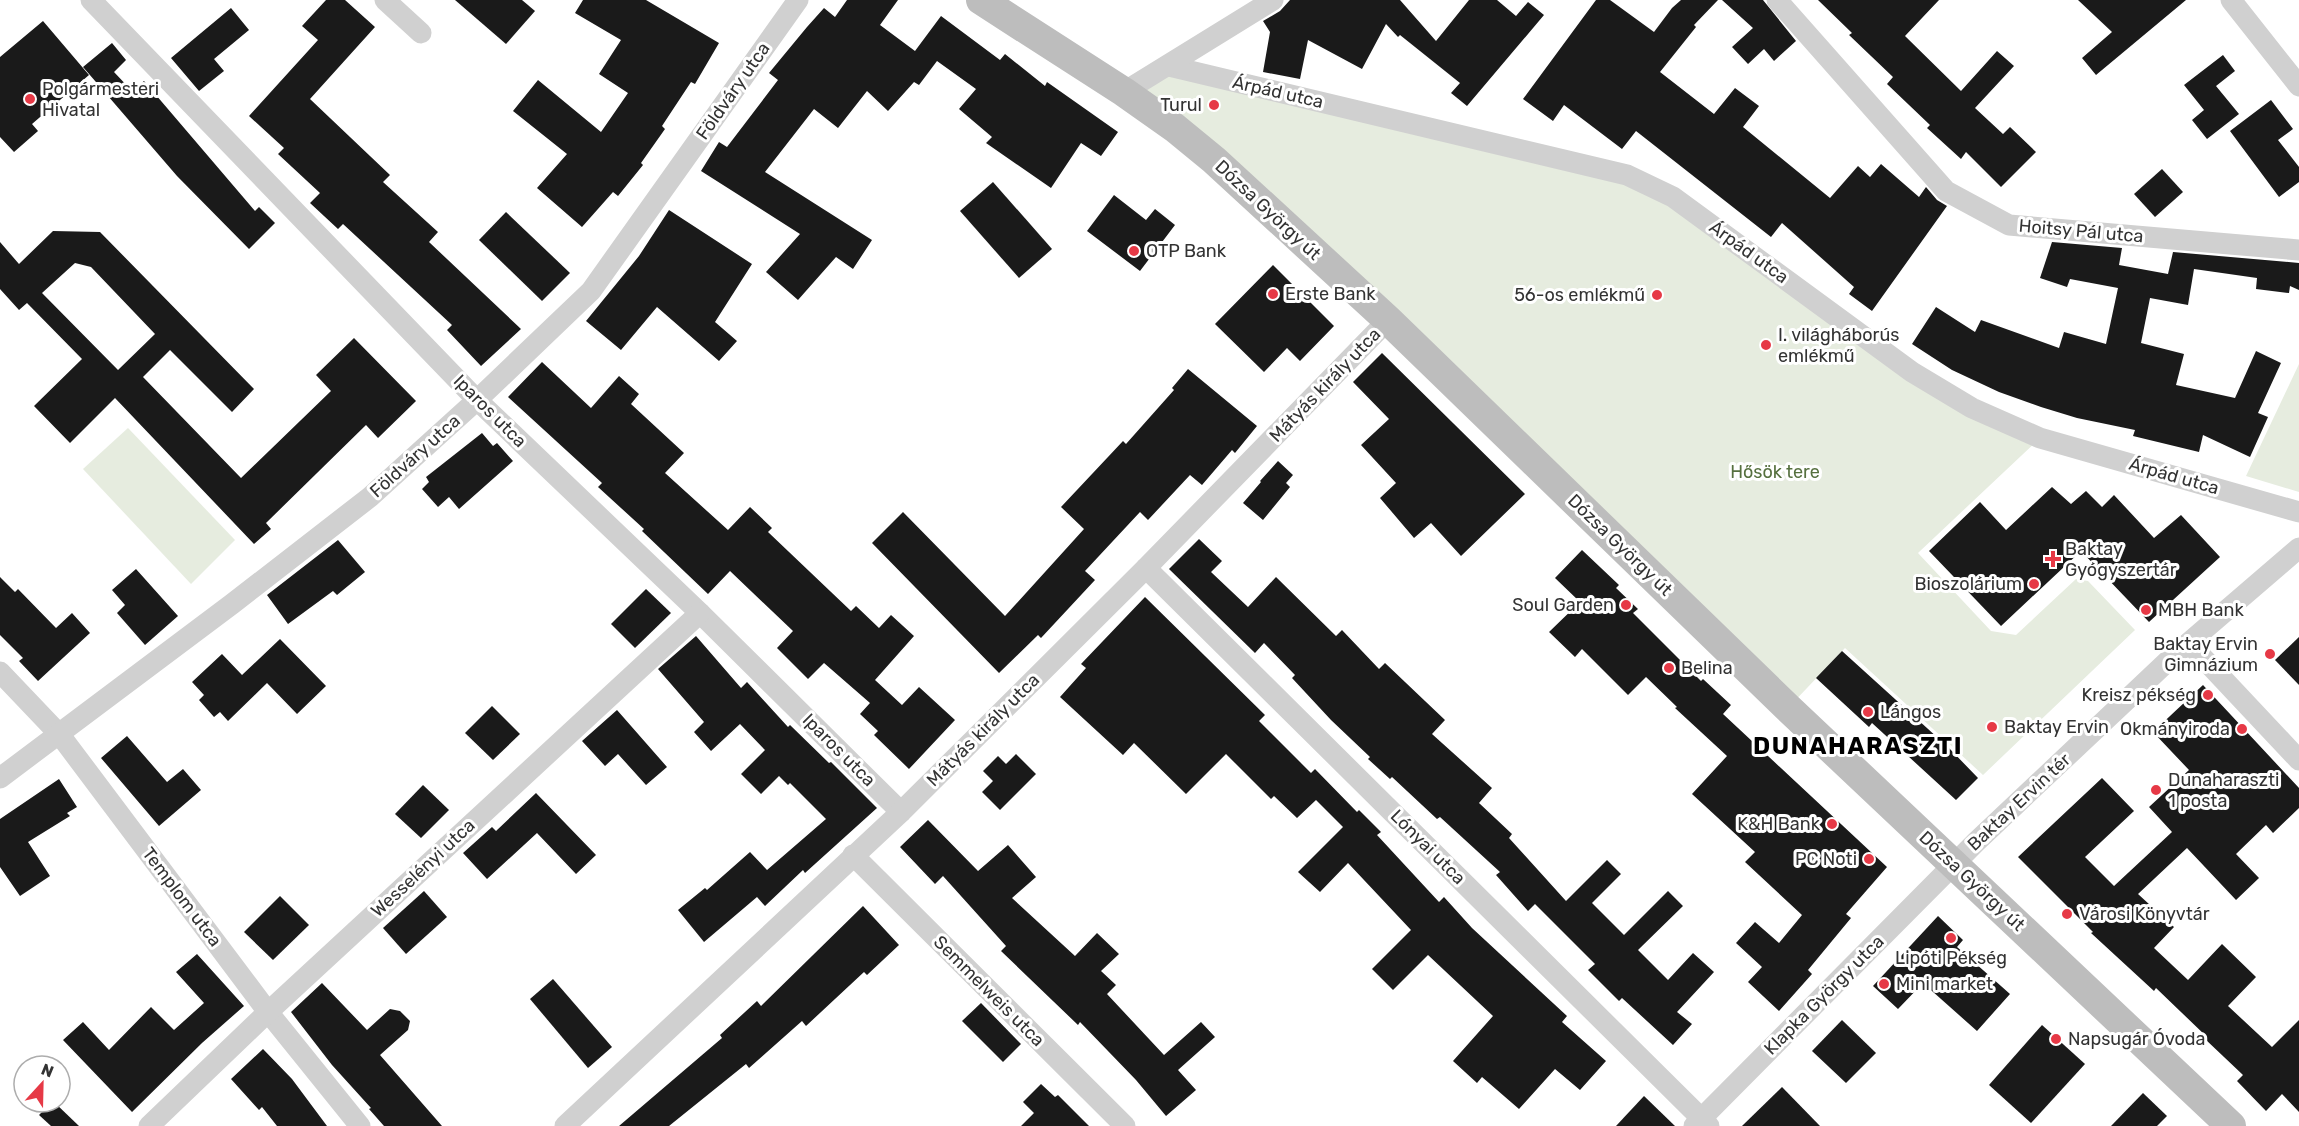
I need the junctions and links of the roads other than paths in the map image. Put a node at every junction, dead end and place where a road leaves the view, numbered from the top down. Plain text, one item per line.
1 (91, 0) edge
2 (385, 0) edge
3 (798, 0) edge
4 (981, 0) edge
5 (1273, 0) edge
6 (1777, 0) edge
7 (2231, 0) edge
8 (421, 33) dead end
9 (1169, 66) junction
10 (2299, 86) edge
11 (1124, 92) junction
12 (2299, 250) edge
13 (1388, 320) junction
14 (477, 400) junction
15 (2299, 512) edge
16 (2299, 548) edge
17 (1146, 568) junction
18 (700, 613) junction
19 (2188, 644) junction
20 (0, 672) edge
21 (60, 735) junction
22 (2299, 760) edge
23 (0, 778) edge
24 (901, 812) junction
25 (853, 855) junction
26 (1954, 865) junction
27 (268, 1012) junction
28 (1701, 1124) edge
29 (149, 1126) edge
30 (360, 1126) edge
31 (565, 1126) edge
32 (1125, 1126) edge
33 (2231, 1126) edge

1 - 14 street, Iparos utca
2 - 8 street
3 - 14 street, Földváry utca
4 - 11 main road, Dózsa György út
5 - 9 street
6 - 12 street, Hoitsy Pál utca
7 - 10 street
9 - 11 street
9 - 15 street, Árpád utca
11 - 13 main road, Dózsa György út
13 - 17 street, Mátyás király utca
13 - 26 main road, Dózsa György út
14 - 18 street, Iparos utca
14 - 21 street, Földváry utca
16 - 19 street, Baktay Ervin tér
17 - 24 street, Mátyás király utca
17 - 28 street, Lónyai utca
18 - 24 street, Iparos utca
18 - 27 street, Wesselényi utca
19 - 22 street
19 - 26 street, Baktay Ervin tér
20 - 21 street, Templom utca
21 - 23 street, Földváry utca
21 - 27 street, Templom utca
24 - 25 street, Mátyás király utca
25 - 31 street, Mátyás király utca
25 - 32 street, Semmelweis utca
26 - 28 street, Klapka György utca
26 - 33 main road, Dózsa György út
27 - 29 street, Wesselényi utca
27 - 30 street, Templom utca

